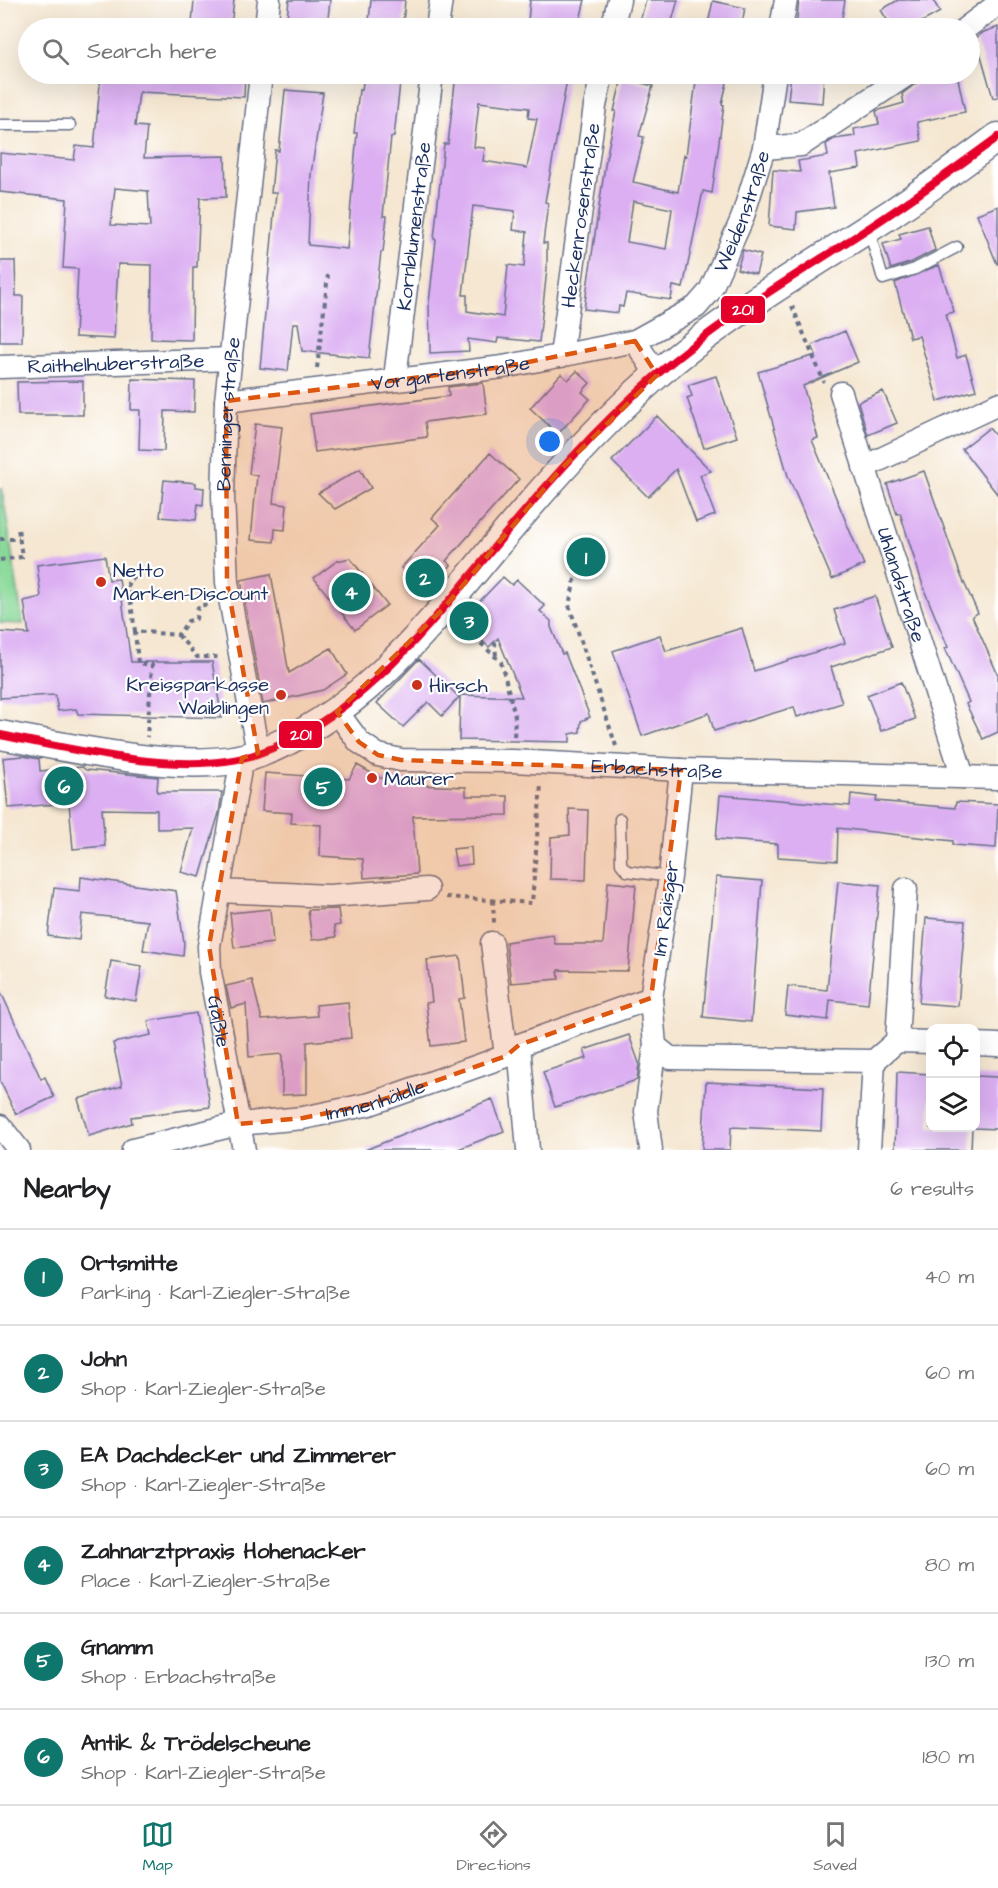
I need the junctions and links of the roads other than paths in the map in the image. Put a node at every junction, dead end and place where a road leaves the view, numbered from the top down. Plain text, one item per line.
1 (269, 0) edge
2 (441, 0) edge
3 (619, 0) edge
4 (786, 0) edge
5 (998, 4) edge
6 (267, 18) edge
7 (438, 18) edge
8 (614, 18) edge
9 (783, 18) edge
10 (979, 18) edge
11 (260, 84) edge
12 (431, 84) edge
13 (600, 84) edge
14 (774, 84) edge
15 (893, 84) edge
16 (0, 125) edge
17 (70, 125) dead end
18 (998, 137) edge
19 (764, 148) junction
20 (868, 228) junction
21 (957, 247) dead end
22 (635, 342) junction
23 (561, 356) junction
24 (231, 358) junction
25 (0, 367) edge
26 (657, 375) junction
27 (395, 378) junction
28 (841, 393) road end
29 (226, 401) junction
30 (998, 404) edge
31 (864, 467) junction
32 (337, 712) junction
33 (0, 735) edge
34 (250, 756) junction
35 (681, 770) junction
36 (963, 777) junction
37 (998, 778) edge
38 (620, 819) dead end
39 (670, 877) junction
40 (427, 889) road end
41 (906, 889) dead end
42 (217, 891) junction
43 (493, 934) road end
44 (651, 998) junction
45 (897, 1041) junction
46 (926, 1042) edge
47 (980, 1044) edge
48 (998, 1045) edge
49 (655, 1046) junction
50 (513, 1051) junction
51 (874, 1060) junction
52 (238, 1124) junction
53 (0, 1126) edge
54 (19, 1150) edge
55 (133, 1150) edge
56 (244, 1150) edge
57 (528, 1150) edge
58 (651, 1150) edge
59 (869, 1150) edge

1 - 6 street
2 - 7 street
3 - 8 street
4 - 9 street
5 - 10 street
11 - 24 street, Benningerstraße
12 - 27 street, Kornblumenstraße
13 - 23 street, Heckenrosenstraße
14 - 19 street, Weidenstraße
15 - 19 street
16 - 17 lane
18 - 20 street
19 - 22 street, Weidenstraße
20 - 21 lane
20 - 26 street
22 - 23 street, Vorgartenstraße
22 - 26 street
23 - 27 street, Vorgartenstraße
24 - 25 street, Raithelhuberstraße
24 - 29 street, Benningerstraße
26 - 32 street
27 - 29 street, Vorgartenstraße
28 - 31 street, Uhlandstraße
29 - 34 street, Benningerstraße
30 - 31 street
31 - 36 street, Uhlandstraße
32 - 34 street
32 - 35 street, Erbachstraße
33 - 34 street
34 - 42 street, Gäßle
35 - 36 street, Erbachstraße
35 - 39 street, Im Raisger
36 - 37 street, Erbachstraße
38 - 39 lane
39 - 44 street, Im Raisger
40 - 42 street
41 - 45 street
42 - 52 street, Gäßle
43 - 50 street
44 - 49 street, Im Raisger
44 - 50 street, Immenhäldle
45 - 46 street
45 - 51 street
47 - 48 street
49 - 51 street
49 - 58 street, Im Raisger
50 - 52 street, Immenhäldle
50 - 57 street
51 - 59 street
52 - 55 street, Immenhäldle
52 - 56 street, Gäßle
53 - 54 street

